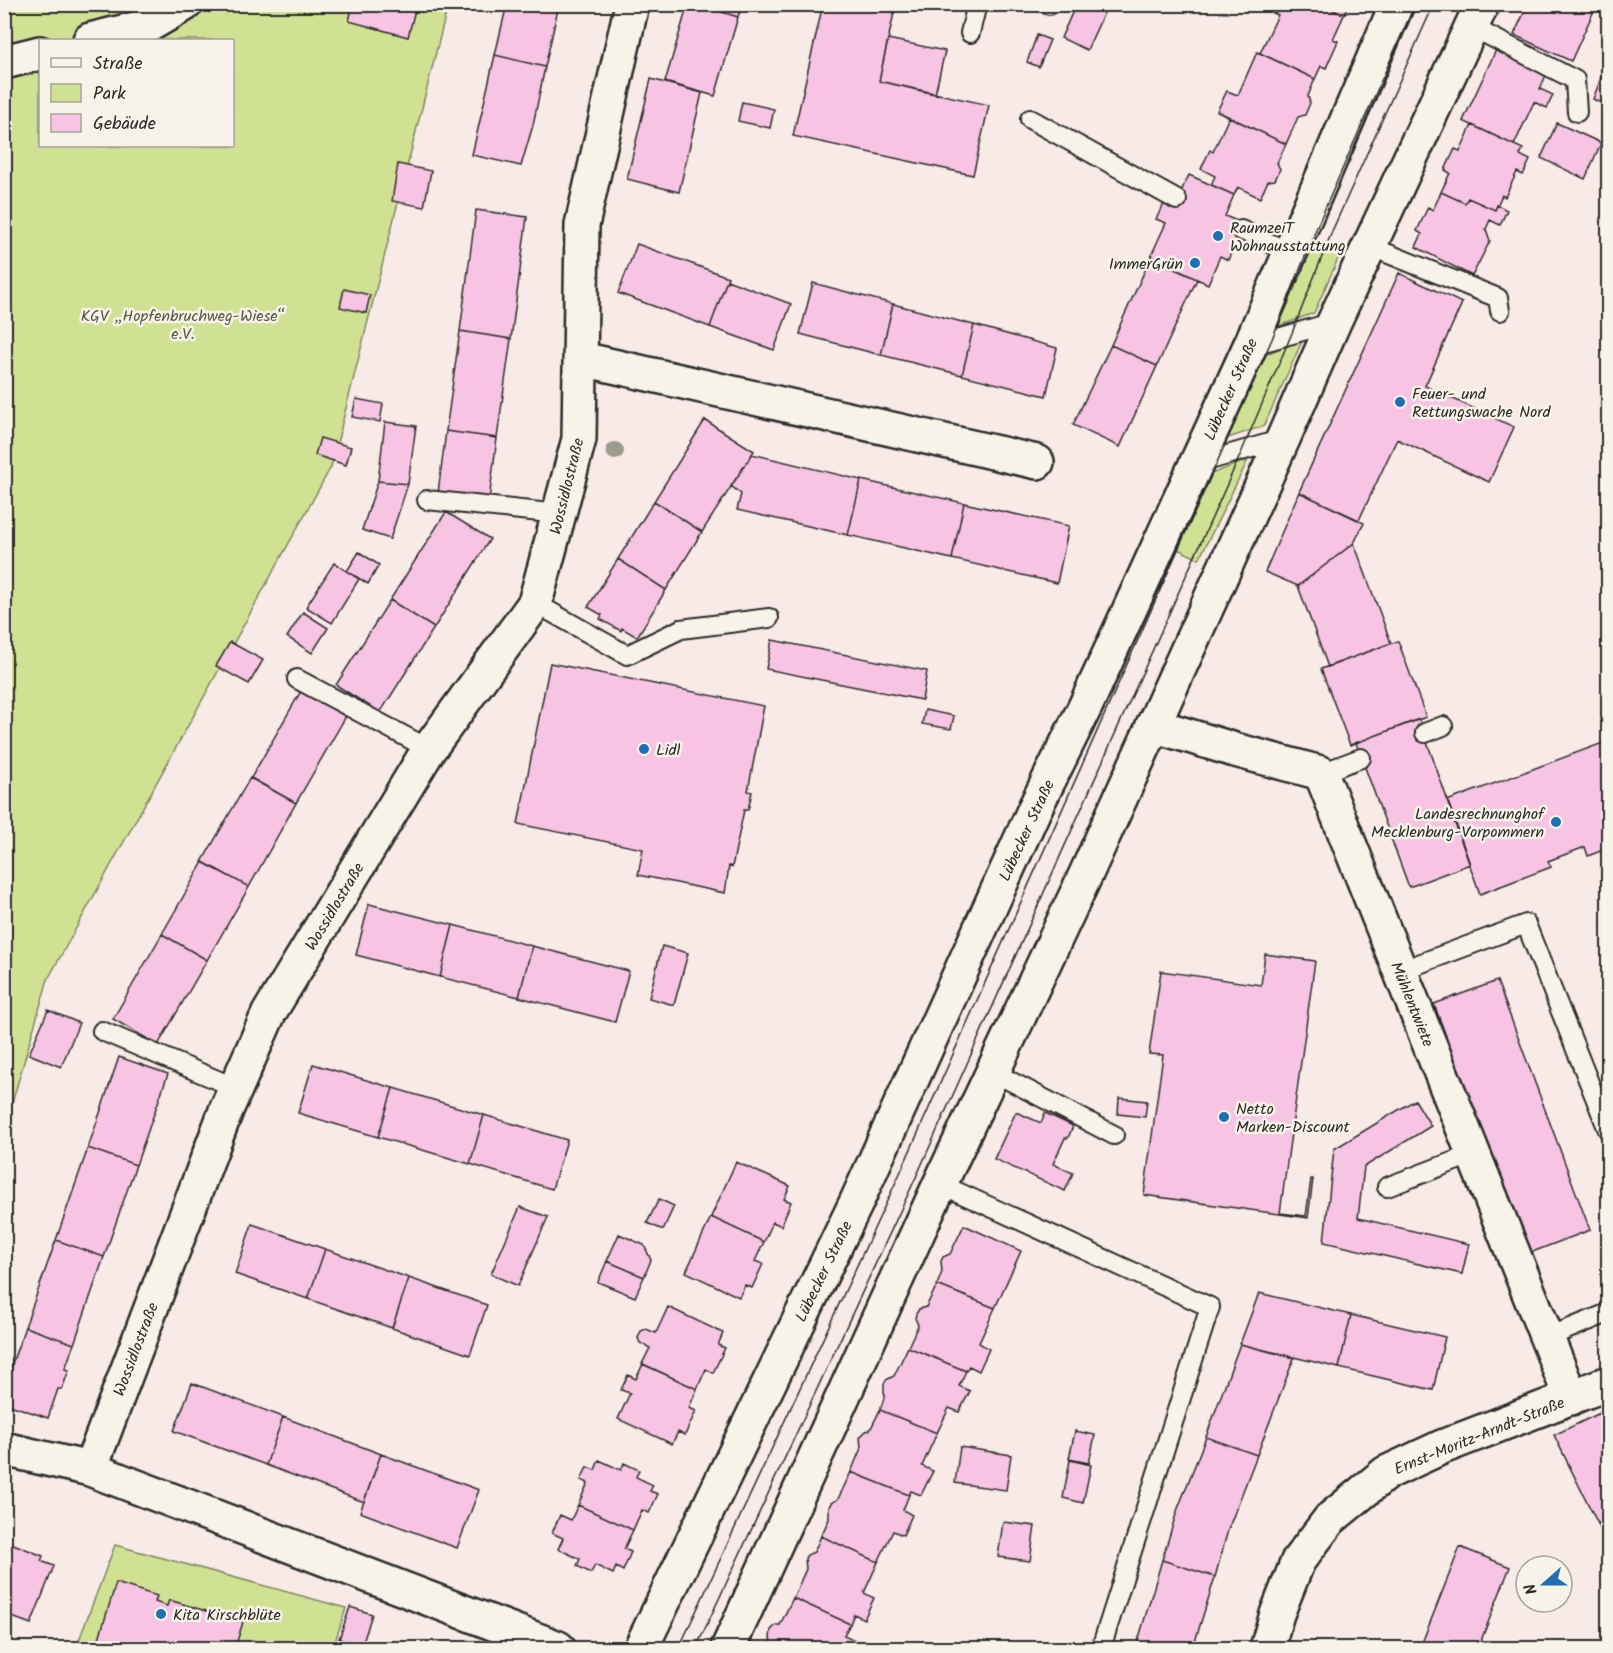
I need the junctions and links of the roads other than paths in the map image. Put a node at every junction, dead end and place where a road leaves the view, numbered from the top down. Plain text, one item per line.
1 (185, 4) edge
2 (632, 4) edge
3 (977, 4) edge
4 (1397, 4) edge
5 (1477, 16) edge
6 (970, 33) dead end
7 (94, 39) edge
8 (39, 53) edge
9 (4, 62) edge
10 (1577, 112) dead end
11 (1030, 119) dead end
12 (1177, 200) dead end
13 (1241, 230) dead end
14 (1369, 246) junction
15 (1290, 252) junction
16 (1500, 311) dead end
17 (1334, 322) junction
18 (1250, 346) junction
19 (582, 359) junction
20 (1283, 439) junction
21 (1036, 462) dead end
22 (1196, 464) junction
23 (427, 500) dead end
24 (559, 514) junction
25 (535, 603) junction
26 (769, 618) dead end
27 (297, 679) dead end
28 (1153, 725) junction
29 (1443, 726) dead end
30 (1425, 734) dead end
31 (429, 749) junction
32 (1361, 758) dead end
33 (1322, 773) junction
34 (1400, 971) junction
35 (102, 1031) dead end
36 (993, 1072) junction
37 (236, 1088) junction
38 (1608, 1130) edge
39 (1114, 1136) dead end
40 (1473, 1154) junction
41 (940, 1184) junction
42 (1387, 1187) dead end
43 (1608, 1313) edge
44 (1546, 1338) junction
45 (1608, 1383) edge
46 (1571, 1398) junction
47 (4, 1449) edge
48 (90, 1469) junction
49 (558, 1648) edge
50 (641, 1648) edge
51 (728, 1648) edge
52 (1101, 1648) edge
53 (1267, 1648) edge

1 - 7 street
2 - 19 street, Wossidlostraße
3 - 6 lane
4 - 15 street, Lübecker Straße
5 - 10 lane
5 - 14 street
8 - 9 street
11 - 12 lane
13 - 15 lane
14 - 16 lane
14 - 17 street
15 - 18 street, Lübecker Straße
17 - 18 lane
17 - 20 street
18 - 22 street, Lübecker Straße
19 - 21 street
19 - 24 street, Wossidlostraße
20 - 22 lane
20 - 28 street
22 - 50 street, Lübecker Straße
23 - 24 lane
24 - 25 street, Wossidlostraße
25 - 26 lane
25 - 31 street, Wossidlostraße
27 - 31 lane
28 - 33 street
28 - 36 street
29 - 30 lane
31 - 37 street, Wossidlostraße
32 - 33 lane
33 - 34 street, Mühlentwiete
34 - 38 lane
34 - 40 street, Mühlentwiete
35 - 37 lane
36 - 39 lane
36 - 41 street
37 - 48 street, Wossidlostraße
40 - 42 lane
40 - 44 street, Mühlentwiete
41 - 51 street
41 - 52 lane
43 - 44 lane
44 - 46 street, Mühlentwiete
45 - 46 street, Ernst-Moritz-Arndt-Straße
46 - 53 street, Ernst-Moritz-Arndt-Straße
47 - 48 street
48 - 49 street

